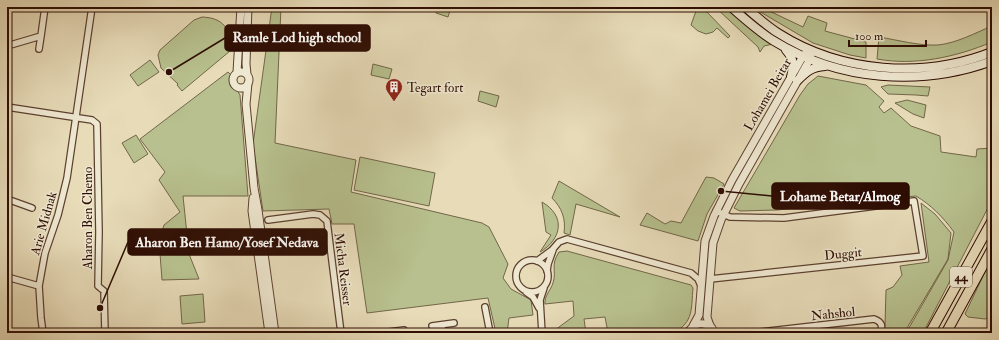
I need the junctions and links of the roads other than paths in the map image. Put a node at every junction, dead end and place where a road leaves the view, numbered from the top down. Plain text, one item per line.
1 (45, 7) edge
2 (92, 7) edge
3 (241, 7) edge
4 (248, 7) edge
5 (731, 7) edge
6 (745, 7) edge
7 (41, 36) junction
8 (7, 46) edge
9 (782, 46) junction
10 (39, 49) dead end
11 (811, 50) junction
12 (992, 52) edge
13 (806, 57) junction
14 (992, 61) edge
15 (837, 68) junction
16 (237, 72) junction
17 (247, 74) junction
18 (794, 79) junction
19 (248, 84) junction
20 (240, 88) junction
21 (246, 104) junction
22 (7, 107) edge
23 (75, 118) junction
24 (254, 188) junction
25 (7, 199) edge
26 (32, 208) dead end
27 (716, 211) junction
28 (723, 215) junction
29 (268, 220) dead end
30 (992, 221) edge
31 (555, 246) junction
32 (992, 249) edge
33 (537, 261) junction
34 (703, 265) junction
35 (547, 271) junction
36 (691, 273) junction
37 (7, 277) edge
38 (710, 279) junction
39 (39, 286) junction
40 (701, 286) junction
41 (544, 287) junction
42 (525, 291) junction
43 (486, 306) dead end
44 (539, 308) junction
45 (454, 323) dead end
46 (442, 325) junction
47 (432, 326) dead end
48 (404, 330) dead end
49 (689, 330) edge
50 (713, 331) edge
51 (391, 332) edge
52 (543, 332) edge
53 (44, 333) edge
54 (105, 333) edge
55 (268, 333) edge
56 (275, 333) edge
57 (341, 333) edge
58 (381, 333) edge
59 (444, 333) edge
60 (490, 333) edge
61 (752, 333) edge
62 (880, 333) edge
63 (930, 333) edge
64 (946, 333) edge

1 - 7 street
2 - 23 street, Arie Midnak
3 - 16 street
4 - 17 street
5 - 9 main road
6 - 11 main road
7 - 8 street
7 - 10 street
9 - 13 main road
9 - 18 main road
11 - 12 main road
11 - 13 street, Lohamei Beitar
13 - 15 main road
13 - 18 street, Lohamei Beitar
14 - 15 main road
15 - 18 main road
16 - 17 street
16 - 20 street
17 - 19 street
18 - 27 street, Lohamei Beitar
18 - 28 street, Lohamei Beitar
19 - 20 street
19 - 21 street
20 - 21 street
21 - 24 street
22 - 23 street
23 - 39 street, Arie Midnak
23 - 54 street, Aharon Ben Chemo
24 - 55 street
24 - 56 street
25 - 26 street
27 - 28 street
27 - 34 street, Lohamei Beitar
28 - 38 street, Lohamei Beitar
28 - 38 street, Duggit
29 - 57 street, Micha Reisser
30 - 63 highway, 44
31 - 33 street
31 - 35 street
31 - 36 street
32 - 64 highway, 44
33 - 35 street
33 - 42 street
34 - 36 street
34 - 40 street, Lohamei Beitar
35 - 41 street
36 - 40 street
37 - 39 street
38 - 50 street, Lohamei Beitar
39 - 53 street, Arie Midnak
40 - 49 street, Lohamei Beitar
41 - 42 street
41 - 44 street
42 - 44 street
43 - 60 street
44 - 52 street
45 - 46 street
46 - 47 street
46 - 59 street
48 - 51 street
49 - 50 street
51 - 58 street
61 - 62 street, Nahshol

